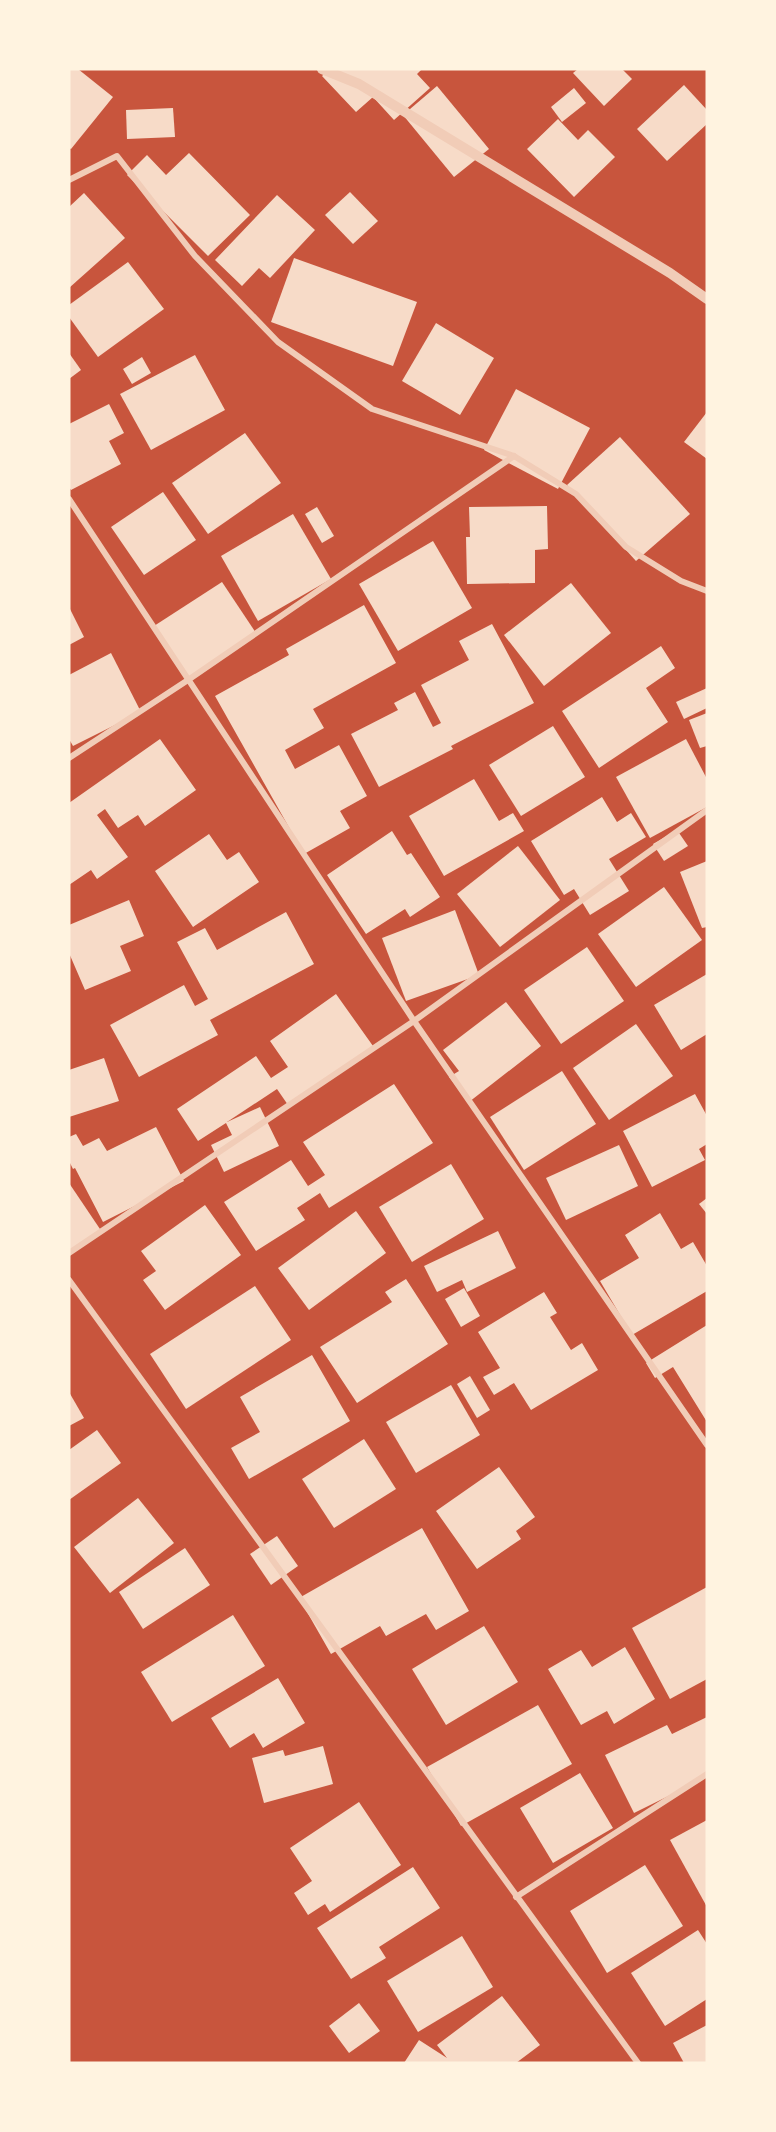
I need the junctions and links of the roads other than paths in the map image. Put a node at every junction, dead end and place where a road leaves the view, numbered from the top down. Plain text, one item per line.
1 (322, 69) edge
2 (69, 180) edge
3 (707, 299) edge
4 (514, 456) junction
5 (69, 499) edge
6 (707, 591) edge
7 (188, 680) junction
8 (69, 758) edge
9 (707, 810) edge
10 (414, 1021) junction
11 (69, 1253) edge
12 (69, 1280) edge
13 (707, 1445) edge
14 (707, 1774) edge
15 (516, 1898) junction
16 (638, 2063) edge

1 - 3 street
2 - 4 street
4 - 6 street
4 - 7 street
5 - 7 street
7 - 8 street
7 - 10 street
9 - 10 street
10 - 11 street
10 - 13 street
12 - 15 street
14 - 15 street
15 - 16 street

